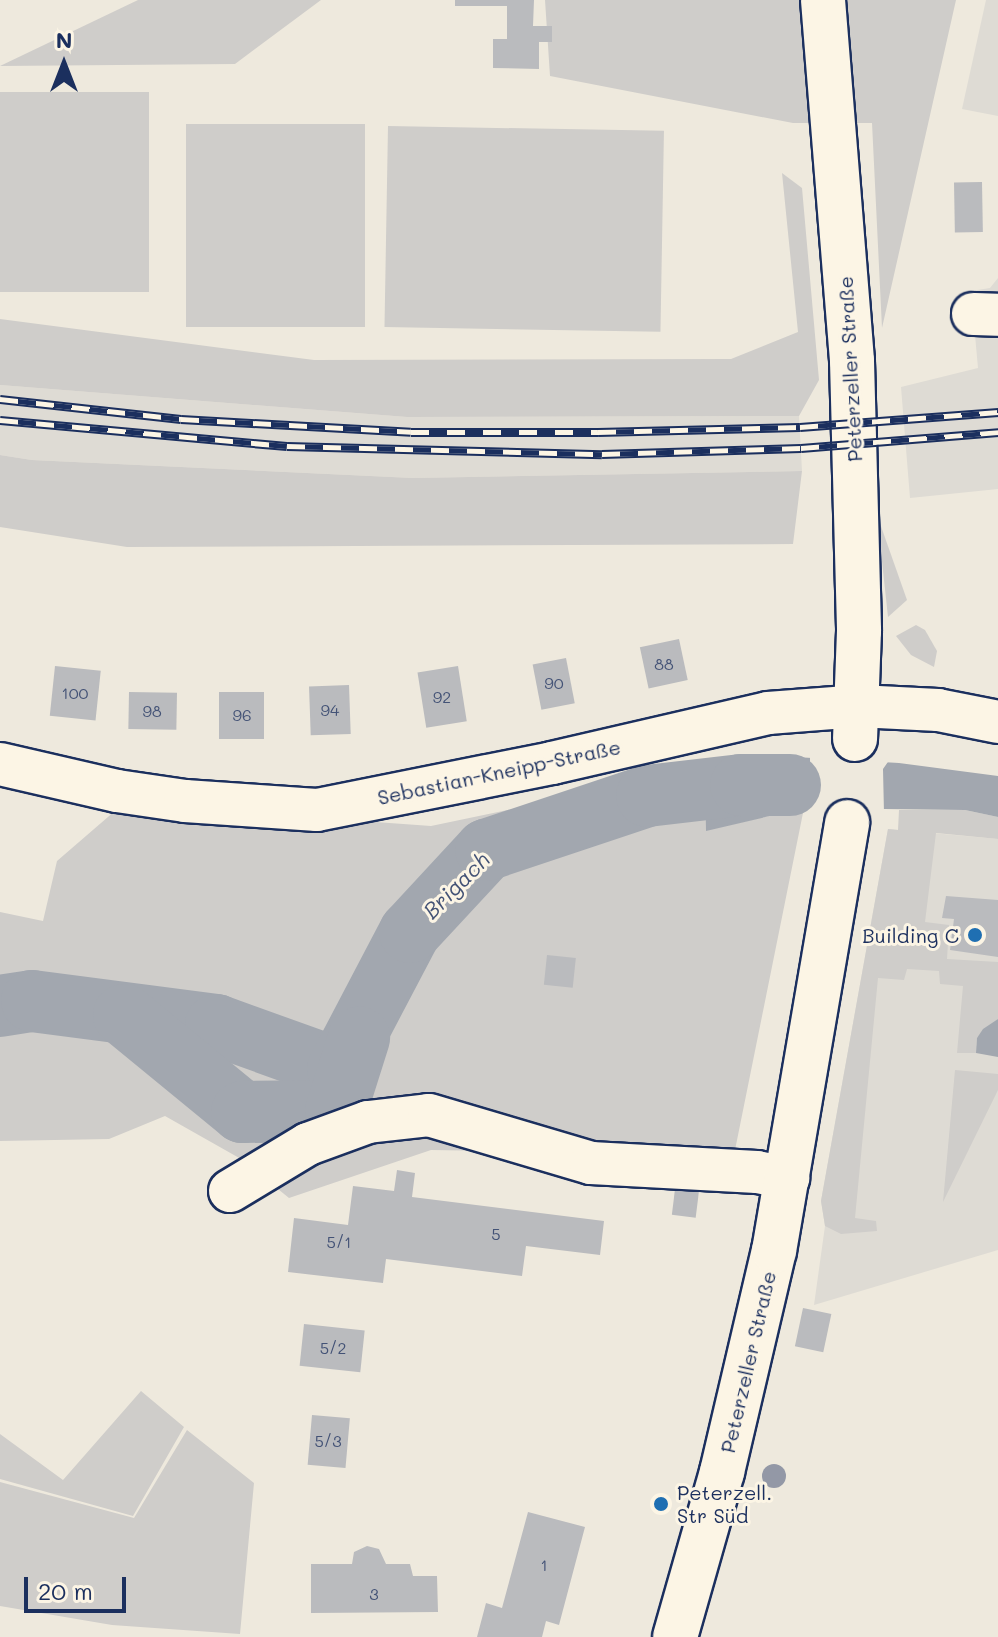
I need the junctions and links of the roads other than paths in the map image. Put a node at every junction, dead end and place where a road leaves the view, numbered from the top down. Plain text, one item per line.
1 (823, 0) edge
2 (856, 722) junction
3 (998, 722) edge
4 (0, 764) edge
5 (847, 822) dead end
6 (788, 1178) junction
7 (230, 1191) dead end
8 (675, 1637) edge

1 - 2 main road, Peterzeller Straße
2 - 3 street, Sebastian-Kneipp-Straße
2 - 4 street, Sebastian-Kneipp-Straße
5 - 6 main road, Peterzeller Straße
6 - 7 street
6 - 8 main road, Peterzeller Straße

